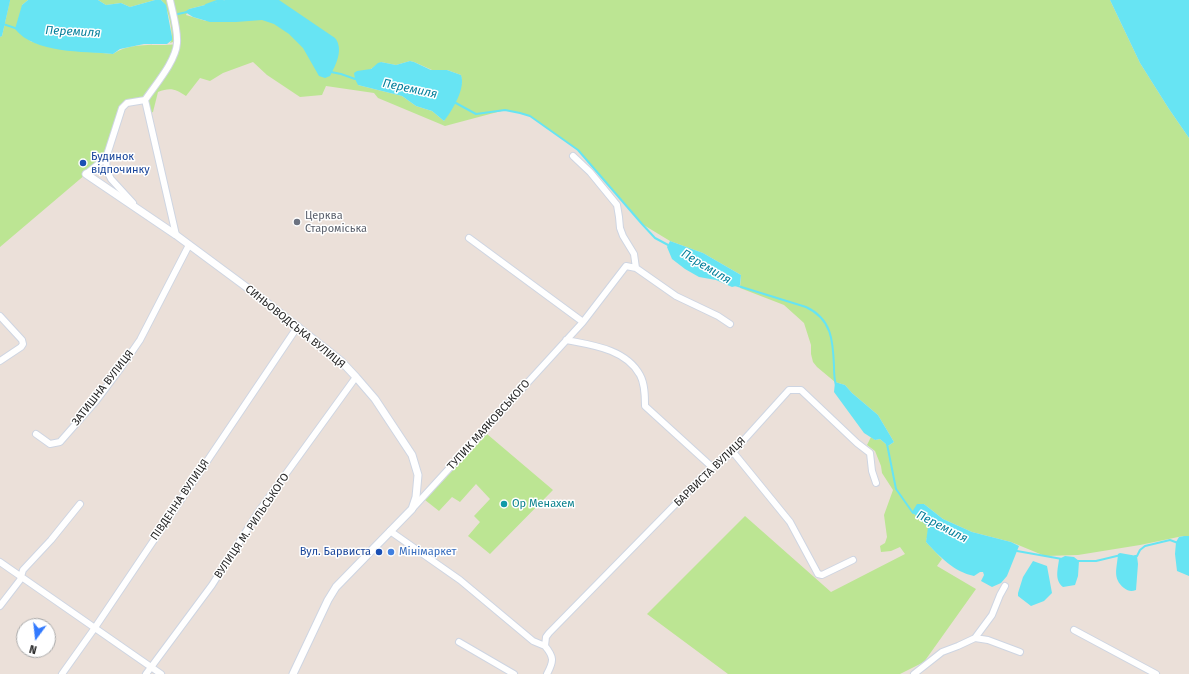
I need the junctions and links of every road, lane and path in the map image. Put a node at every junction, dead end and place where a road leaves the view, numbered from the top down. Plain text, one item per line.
1 (170, 0) edge
2 (145, 100) junction
3 (573, 156) dead end
4 (106, 158) junction
5 (86, 174) joint
6 (138, 209) junction
7 (176, 235) junction
8 (469, 238) dead end
9 (189, 245) junction
10 (636, 268) junction
11 (0, 316) edge
12 (583, 322) junction
13 (730, 324) dead end
14 (298, 326) junction
15 (566, 340) junction
16 (0, 361) edge
17 (356, 377) junction
18 (36, 434) dead end
19 (733, 452) junction
20 (712, 467) junction
21 (876, 483) dead end
22 (80, 504) dead end
23 (412, 509) junction
24 (390, 531) junction
25 (853, 560) dead end
26 (0, 562) edge
27 (21, 577) junction
28 (1005, 586) dead end
29 (0, 606) edge
30 (94, 629) junction
31 (1074, 630) dead end
32 (975, 638) junction
33 (459, 642) dead end
34 (545, 646) junction
35 (1020, 652) dead end
36 (151, 668) junction
37 (62, 674) edge
38 (146, 674) edge
39 (161, 674) edge
40 (293, 674) edge
41 (514, 674) edge
42 (547, 674) edge
43 (914, 674) edge
44 (1156, 674) edge

1 - 2 street
2 - 4 street
2 - 7 street
3 - 10 street
4 - 5 street, СИНЬОВОДСЬКА ВУЛИЦЯ
4 - 6 street, СИНЬОВОДСЬКА ВУЛИЦЯ
5 - 6 street, СИНЬОВОДСЬКА ВУЛИЦЯ
6 - 7 street, СИНЬОВОДСЬКА ВУЛИЦЯ
7 - 9 street, СИНЬОВОДСЬКА ВУЛИЦЯ
8 - 12 street
9 - 14 street, СИНЬОВОДСЬКА ВУЛИЦЯ
9 - 18 street, ЗАТИШНА ВУЛИЦЯ
10 - 12 street, ТУПИК МАЯКОВСЬКОГО
10 - 13 street
11 - 16 street
12 - 15 street, ТУПИК МАЯКОВСЬКОГО
14 - 17 street, СИНЬОВОДСЬКА ВУЛИЦЯ
14 - 30 street, ПІВДЕННА ВУЛИЦЯ
15 - 20 street
15 - 23 street, ТУПИК МАЯКОВСЬКОГО
17 - 23 street, СИНЬОВОДСЬКА ВУЛИЦЯ
17 - 36 street, ВУЛИЦЯ М. РИЛЬСЬКОГО
19 - 20 street, БАРВИСТА ВУЛИЦЯ
19 - 21 street, БАРВИСТА ВУЛИЦЯ
19 - 25 street
20 - 34 street, БАРВИСТА ВУЛИЦЯ
22 - 27 street
23 - 24 street
24 - 34 street
24 - 40 street
26 - 27 street
27 - 29 street
27 - 30 street
28 - 32 street
30 - 36 street
30 - 37 street, ПІВДЕННА ВУЛИЦЯ
31 - 44 street
32 - 35 street
32 - 43 street
33 - 41 street
34 - 42 street
36 - 38 street, ВУЛИЦЯ М. РИЛЬСЬКОГО
36 - 39 street

